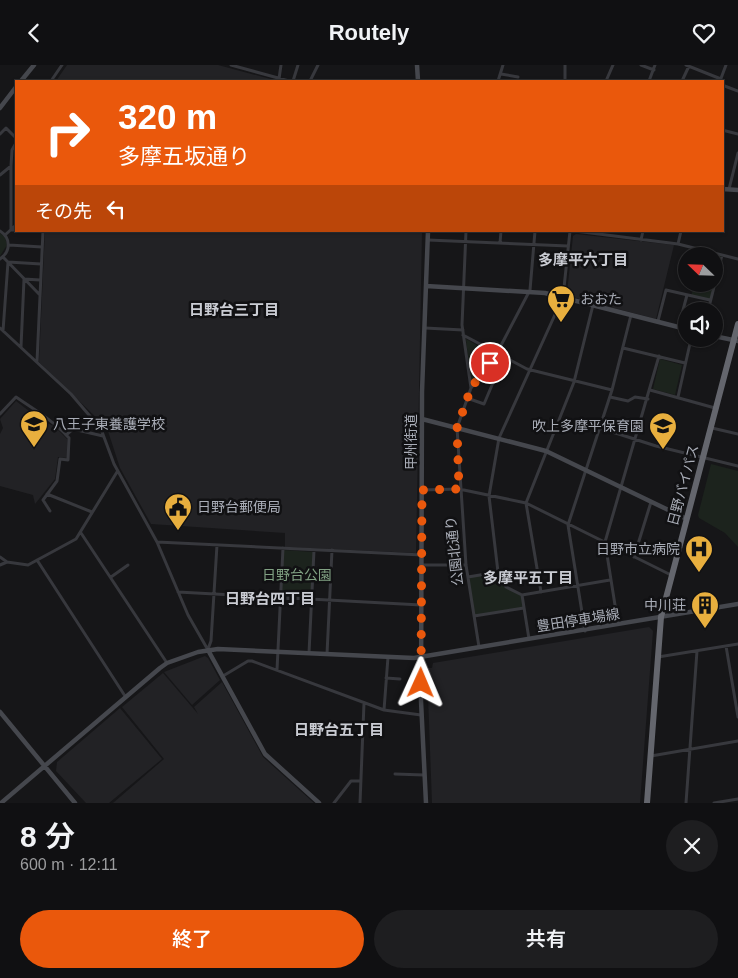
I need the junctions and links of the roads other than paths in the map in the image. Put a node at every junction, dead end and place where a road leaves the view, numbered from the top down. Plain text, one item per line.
1 (34, 65) edge
2 (62, 65) edge
3 (231, 65) edge
4 (281, 65) edge
5 (298, 65) edge
6 (318, 65) edge
7 (417, 65) edge
8 (503, 65) edge
9 (565, 65) edge
10 (613, 65) edge
11 (641, 65) edge
12 (655, 65) edge
13 (726, 65) edge
14 (688, 66) edge
15 (654, 70) junction
16 (501, 74) junction
17 (518, 77) dead end
18 (279, 79) junction
19 (22, 80) edge
20 (53, 80) edge
21 (284, 80) edge
22 (294, 80) edge
23 (310, 80) edge
24 (418, 80) edge
25 (498, 80) edge
26 (566, 80) edge
27 (606, 80) edge
28 (649, 80) edge
29 (682, 80) edge
30 (721, 80) edge
31 (724, 86) edge
32 (15, 88) edge
33 (738, 91) edge
34 (1, 105) edge
35 (724, 130) edge
36 (0, 133) edge
37 (738, 134) edge
38 (15, 137) edge
39 (15, 145) edge
40 (738, 153) edge
41 (11, 165) junction
42 (0, 173) edge
43 (724, 189) edge
44 (729, 189) junction
45 (738, 190) edge
46 (15, 226) edge
47 (11, 230) junction
48 (15, 230) edge
49 (0, 231) edge
50 (42, 232) edge
51 (428, 232) edge
52 (466, 232) edge
53 (501, 232) edge
54 (535, 232) edge
55 (570, 232) edge
56 (590, 232) edge
57 (643, 232) edge
58 (681, 232) edge
59 (606, 233) edge
60 (5, 235) junction
61 (641, 239) junction
62 (428, 240) junction
63 (466, 241) junction
64 (500, 243) junction
65 (534, 244) junction
66 (678, 244) junction
67 (9, 245) junction
68 (568, 246) junction
69 (42, 247) junction
70 (690, 247) edge
71 (723, 255) edge
72 (2, 258) edge
73 (738, 259) edge
74 (8, 262) junction
75 (41, 263) junction
76 (24, 279) junction
77 (40, 279) junction
78 (426, 285) junction
79 (464, 287) junction
80 (530, 290) junction
81 (712, 293) edge
82 (40, 295) junction
83 (687, 295) junction
84 (563, 297) junction
85 (710, 300) joint
86 (685, 302) edge
87 (593, 305) junction
88 (631, 315) junction
89 (658, 321) junction
90 (738, 324) edge
91 (678, 327) edge
92 (425, 328) junction
93 (2, 330) edge
94 (463, 332) junction
95 (723, 338) edge
96 (736, 341) edge
97 (20, 347) junction
98 (623, 347) junction
99 (689, 347) edge
100 (497, 353) junction
101 (659, 356) junction
102 (37, 363) junction
103 (686, 363) junction
104 (530, 370) junction
105 (482, 373) junction
106 (574, 381) junction
107 (471, 388) junction
108 (650, 390) junction
109 (612, 391) junction
110 (610, 397) junction
111 (678, 397) junction
112 (467, 398) junction
113 (648, 399) junction
114 (717, 408) junction
115 (0, 414) edge
116 (422, 419) junction
117 (457, 428) junction
118 (712, 428) junction
119 (600, 429) junction
120 (66, 435) junction
121 (738, 435) edge
122 (103, 436) junction
123 (499, 439) junction
124 (635, 440) junction
125 (546, 451) junction
126 (704, 457) junction
127 (738, 466) edge
128 (586, 470) junction
129 (117, 472) junction
130 (621, 487) junction
131 (459, 489) junction
132 (422, 490) junction
133 (48, 494) junction
134 (489, 496) junction
135 (651, 502) junction
136 (526, 503) junction
137 (50, 511) dead end
138 (92, 512) junction
139 (687, 519) junction
140 (568, 525) junction
141 (81, 533) junction
142 (157, 542) junction
143 (605, 542) junction
144 (217, 545) junction
145 (283, 548) junction
146 (314, 550) junction
147 (332, 551) junction
148 (422, 555) junction
149 (0, 557) edge
150 (634, 557) junction
151 (37, 560) junction
152 (7, 562) junction
153 (0, 565) edge
154 (128, 565) dead end
155 (422, 565) junction
156 (466, 565) junction
157 (498, 572) junction
158 (672, 575) junction
159 (111, 577) junction
160 (468, 577) junction
161 (610, 580) junction
162 (578, 586) junction
163 (541, 592) junction
164 (178, 593) junction
165 (214, 595) junction
166 (522, 595) junction
167 (281, 598) junction
168 (312, 600) junction
169 (330, 601) junction
170 (421, 605) junction
171 (738, 605) edge
172 (524, 608) junction
173 (474, 616) junction
174 (661, 617) junction
175 (618, 625) junction
176 (585, 631) junction
177 (529, 639) junction
178 (738, 645) edge
179 (480, 647) junction
180 (726, 647) junction
181 (208, 650) junction
182 (278, 651) junction
183 (696, 651) junction
184 (309, 653) junction
185 (327, 654) junction
186 (388, 657) junction
187 (421, 657) junction
188 (657, 657) junction
189 (167, 663) junction
190 (277, 670) junction
191 (223, 676) junction
192 (386, 678) junction
193 (400, 679) dead end
194 (125, 696) junction
195 (364, 703) junction
196 (384, 710) junction
197 (0, 712) edge
198 (420, 715) junction
199 (738, 717) edge
200 (738, 741) edge
201 (690, 749) junction
202 (651, 756) junction
203 (44, 765) junction
204 (395, 774) dead end
205 (424, 775) junction
206 (361, 781) junction
207 (738, 799) edge
208 (1, 803) edge
209 (75, 803) edge
210 (319, 803) edge
211 (334, 803) edge
212 (360, 803) edge
213 (426, 803) edge
214 (647, 803) edge
215 (686, 803) edge
216 (714, 803) edge
217 (718, 803) edge

1 - 19 street
2 - 20 street
3 - 18 street
4 - 18 street
5 - 22 street
6 - 23 street
7 - 24 street
8 - 16 street
9 - 26 street
10 - 27 street
11 - 15 street
12 - 15 street
13 - 30 street
14 - 29 street
14 - 30 street
15 - 28 street
16 - 17 street
16 - 25 street
18 - 21 street
31 - 33 street
32 - 34 street
35 - 37 street
36 - 38 street
39 - 41 street
40 - 44 street
41 - 42 street
41 - 47 street
43 - 44 street
44 - 45 street
46 - 47 street
47 - 48 street
47 - 60 street
49 - 60 street
50 - 69 street
51 - 62 street, 甲州街道
52 - 63 street
53 - 64 street
54 - 65 street, 公園北通り
55 - 68 street
56 - 59 street
57 - 61 street
58 - 66 street
59 - 61 street
60 - 67 street
61 - 66 street
62 - 63 street
62 - 78 street, 甲州街道
63 - 64 street
63 - 79 street
64 - 65 street
65 - 68 street
65 - 80 street, 公園北通り
66 - 70 street
67 - 69 street
67 - 72 street
68 - 84 street
69 - 75 street
71 - 73 street
72 - 74 street
74 - 75 street
74 - 76 street
74 - 93 street
75 - 77 street
76 - 77 street
76 - 82 street
76 - 97 street
77 - 82 street
78 - 79 street
78 - 92 street, 甲州街道
79 - 80 street
79 - 94 street
80 - 84 street
80 - 100 street, 公園北通り
81 - 85 street
82 - 102 street
83 - 85 street
83 - 86 street
83 - 89 street
84 - 87 street
84 - 104 street
87 - 88 street
87 - 106 street
88 - 89 street
88 - 98 street
89 - 91 street
90 - 96 highway, 日野バイパス
92 - 94 street
92 - 116 street, 甲州街道
93 - 97 street
94 - 100 street
94 - 107 street
95 - 96 street
96 - 114 highway, 日野バイパス
97 - 102 street
98 - 101 street
98 - 109 street
99 - 103 street
100 - 104 street
100 - 105 street, 公園北通り
101 - 103 street
101 - 108 street
102 - 122 street
103 - 111 street
104 - 106 street
104 - 123 street
105 - 107 street, 公園北通り
105 - 112 street
106 - 109 street
106 - 125 street
107 - 112 street, 公園北通り
108 - 111 street
108 - 113 street
109 - 110 street
110 - 113 street
110 - 119 street
111 - 114 street
112 - 117 street, 公園北通り
113 - 124 street
114 - 118 highway, 日野バイパス
115 - 120 street
116 - 117 street
116 - 132 street, 甲州街道
117 - 123 street
117 - 131 street, 公園北通り
118 - 121 street
118 - 126 highway, 日野バイパス
119 - 124 street
119 - 128 street
120 - 122 street
120 - 133 street
122 - 129 street
123 - 125 street
123 - 134 street
124 - 126 street
124 - 130 street
125 - 128 street
125 - 136 street
126 - 127 street
126 - 139 highway, 日野バイパス
128 - 130 street
128 - 140 street
129 - 138 street
129 - 142 street
130 - 135 street
130 - 143 street
131 - 132 street
131 - 134 street
131 - 156 street, 公園北通り
132 - 148 street, 甲州街道
133 - 137 street
133 - 138 street
134 - 136 street
134 - 157 street
135 - 139 street
135 - 150 street
136 - 140 street
136 - 163 street
138 - 141 street
139 - 158 highway, 日野バイパス
140 - 143 street
140 - 162 street
141 - 151 street
141 - 159 street
142 - 144 street
142 - 164 street
143 - 150 street
143 - 161 street
144 - 145 street
144 - 165 street
145 - 146 street
145 - 167 street
146 - 147 street
146 - 168 street
147 - 148 street
147 - 169 street
148 - 155 street, 甲州街道
149 - 152 street
150 - 158 street
151 - 152 street
151 - 194 street
152 - 153 street
154 - 159 street
155 - 156 street
155 - 170 street, 甲州街道
156 - 160 street, 公園北通り
157 - 160 street
157 - 166 street
158 - 174 highway, 日野バイパス
159 - 189 street
160 - 173 street, 公園北通り
161 - 162 street
161 - 175 street
162 - 163 street
162 - 176 street
163 - 166 street
164 - 165 street
164 - 181 street
165 - 167 street
165 - 181 street
166 - 172 street
167 - 168 street
167 - 182 street
168 - 169 street
168 - 184 street
169 - 170 street
169 - 185 street
170 - 187 street, 甲州街道
171 - 174 street, 豊田停車場線
172 - 173 street
172 - 177 street
173 - 179 street, 公園北通り
174 - 175 street, 豊田停車場線
174 - 188 highway, 日野バイパス
175 - 176 street, 豊田停車場線
176 - 177 street, 豊田停車場線
177 - 179 street, 豊田停車場線
178 - 180 street
179 - 187 street, 豊田停車場線
180 - 183 street
180 - 199 street
181 - 182 street, 豊田停車場線
181 - 189 street, 豊田停車場線
181 - 191 street
182 - 184 street, 豊田停車場線
182 - 190 street
183 - 188 street
183 - 201 street
184 - 185 street, 豊田停車場線
185 - 186 street, 豊田停車場線
186 - 187 street, 豊田停車場線
186 - 192 street
187 - 198 street, 甲州街道
188 - 202 highway, 日野バイパス
189 - 194 street
190 - 191 street
190 - 195 street
191 - 210 street
192 - 193 street
192 - 196 street
194 - 203 street
195 - 196 street
195 - 206 street
196 - 198 street
197 - 203 street
198 - 205 street, 甲州街道
200 - 201 street
201 - 202 street
201 - 215 street
202 - 214 highway, 日野バイパス
203 - 208 street
203 - 209 street
204 - 205 street
205 - 213 street, 甲州街道
206 - 211 street
206 - 212 street
207 - 217 street
216 - 217 street

